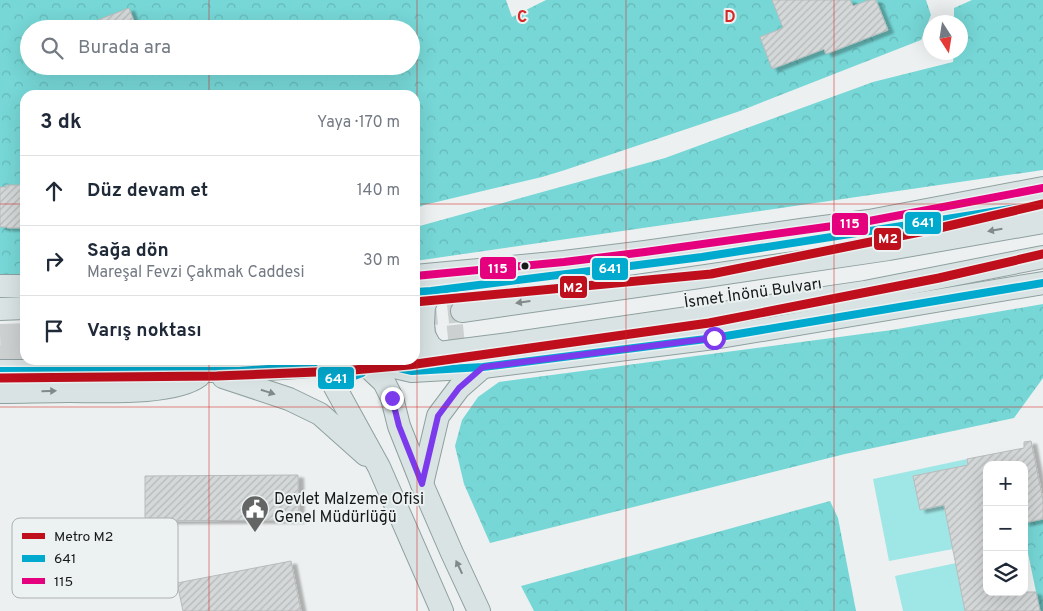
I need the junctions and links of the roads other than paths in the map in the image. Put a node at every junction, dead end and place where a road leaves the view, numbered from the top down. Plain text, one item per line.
1 (1043, 188) edge
2 (1043, 204) edge
3 (1043, 222) edge
4 (1042, 258) edge
5 (420, 276) edge
6 (1043, 283) edge
7 (0, 286) edge
8 (20, 286) edge
9 (423, 292) edge
10 (20, 308) edge
11 (0, 309) edge
12 (462, 311) tunnel mouth
13 (464, 335) tunnel mouth
14 (420, 353) edge
15 (439, 353) junction
16 (268, 365) edge
17 (311, 365) edge
18 (370, 365) edge
19 (373, 365) edge
20 (382, 365) edge
21 (248, 366) edge
22 (483, 367) junction
23 (205, 371) junction
24 (0, 372) edge
25 (330, 378) junction
26 (0, 392) edge
27 (379, 467) junction
28 (422, 484) junction
29 (442, 611) edge
30 (480, 611) edge

1 - 5 main road
2 - 9 main road
3 -> 12 main road, İsmet İnönü Bulvarı
4 - 13 main road, İsmet İnönü Bulvarı
4 - 15 main road
6 - 22 main road
7 - 8 main road
9 - 15 main road
10 - 11 main road
14 - 15 main road
16 - 21 main road
17 - 25 main road
18 - 25 main road
19 - 28 main road
20 - 22 main road
21 - 23 main road
22 - 28 main road
23 - 24 main road
26 -> 23 main road
23 -> 27 main road
25 - 27 main road
27 - 29 main road
30 -> 28 main road

